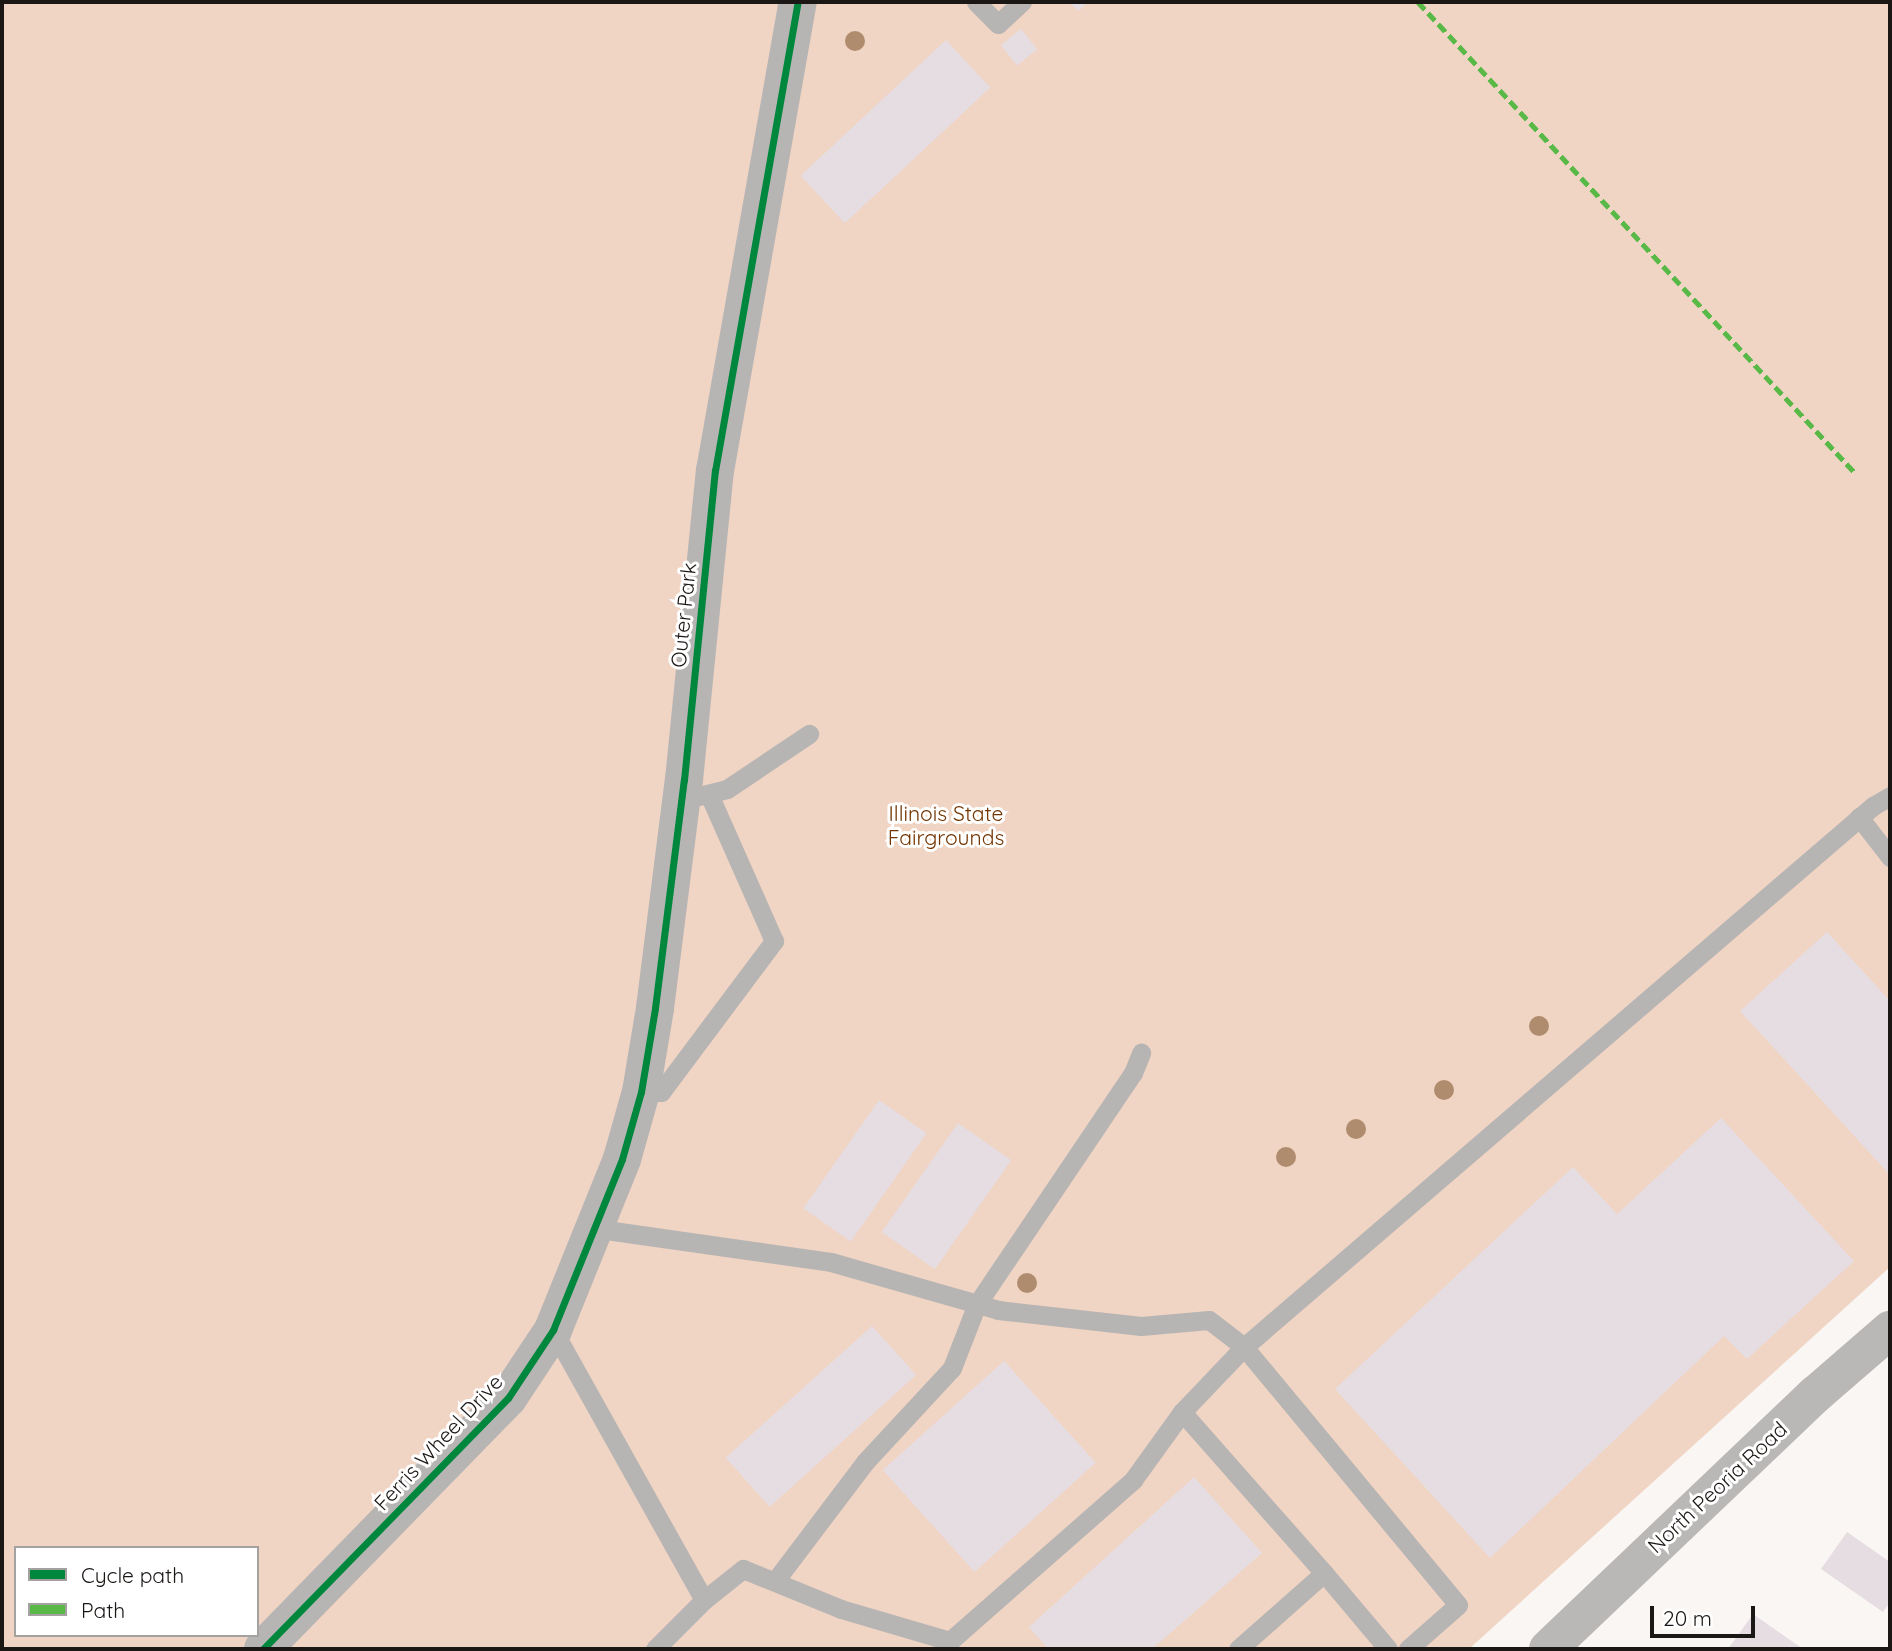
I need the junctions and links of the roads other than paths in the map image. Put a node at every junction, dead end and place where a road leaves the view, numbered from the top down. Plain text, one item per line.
1 (798, 2) edge
2 (976, 2) edge
3 (1022, 2) edge
4 (809, 734) dead end
5 (1890, 796) edge
6 (695, 797) junction
7 (1859, 817) junction
8 (1890, 857) edge
9 (1141, 1053) dead end
10 (641, 1092) junction
11 (592, 1228) junction
12 (977, 1304) junction
13 (553, 1330) junction
14 (1890, 1330) edge
15 (1244, 1347) junction
16 (1182, 1412) junction
17 (1324, 1573) junction
18 (775, 1581) junction
19 (704, 1600) junction
20 (947, 1645) edge
21 (263, 1649) edge
22 (655, 1649) edge
23 (1238, 1649) edge
24 (1388, 1649) edge
25 (1408, 1649) edge
26 (1548, 1649) edge

1 - 6 street, Outer Park
2 - 3 lane
4 - 6 lane
5 - 7 lane
6 - 10 street, Outer Park
6 - 10 lane
7 - 8 lane
7 - 15 lane
9 - 12 lane
10 - 11 street, Outer Park
11 - 12 lane
11 - 13 street, Ferris Wheel Drive
12 - 15 lane
12 - 18 lane
13 - 19 lane
13 - 21 street, Ferris Wheel Drive
14 - 26 main road, North Peoria Road
15 - 16 lane
15 - 25 lane
16 - 17 lane
16 - 20 lane
17 - 23 lane
17 - 24 lane
18 - 19 lane
18 - 20 lane
19 - 22 lane

